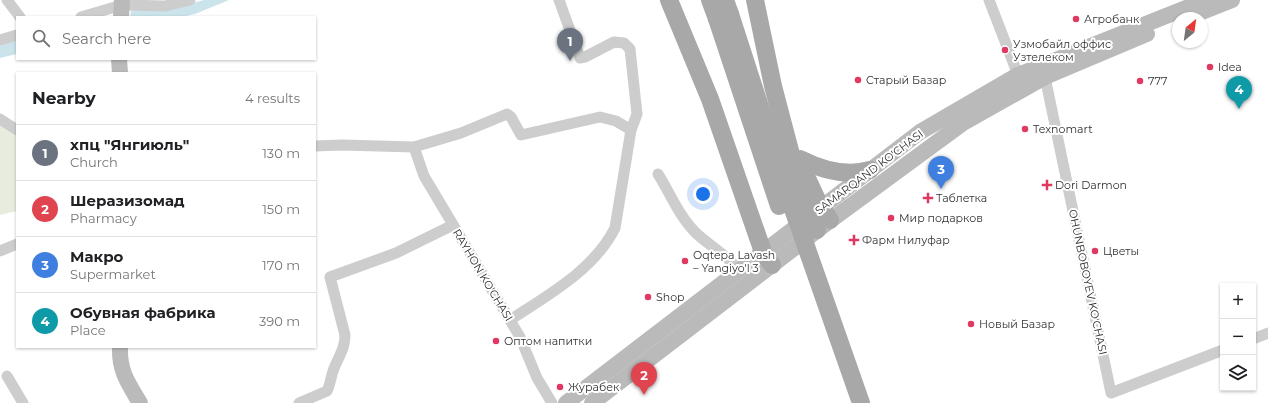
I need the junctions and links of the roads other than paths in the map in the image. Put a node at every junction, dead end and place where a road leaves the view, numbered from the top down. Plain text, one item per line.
1 (7, 0) edge
2 (190, 0) edge
3 (559, 0) edge
4 (669, 0) edge
5 (682, 0) edge
6 (710, 0) edge
7 (755, 0) edge
8 (763, 0) edge
9 (989, 0) edge
10 (1206, 0) edge
11 (1232, 0) edge
12 (122, 7) edge
13 (724, 11) edge
14 (1202, 12) edge
15 (19, 16) edge
16 (84, 16) edge
17 (1172, 24) edge
18 (16, 35) edge
19 (0, 40) edge
20 (119, 60) edge
21 (120, 72) edge
22 (1018, 75) junction
23 (1045, 77) junction
24 (0, 119) edge
25 (16, 129) edge
26 (631, 130) junction
27 (316, 146) edge
28 (414, 147) junction
29 (800, 159) junction
30 (870, 170) junction
31 (658, 174) dead end
32 (819, 219) junction
33 (454, 225) junction
34 (16, 244) edge
35 (0, 251) edge
36 (772, 255) junction
37 (743, 277) junction
38 (510, 320) junction
39 (1268, 333) edge
40 (1256, 338) edge
41 (120, 348) edge
42 (1220, 351) edge
43 (7, 376) dead end
44 (23, 403) edge
45 (140, 403) edge
46 (299, 403) edge
47 (552, 403) edge
48 (566, 403) edge
49 (592, 403) edge
50 (848, 403) edge
51 (861, 403) edge

1 - 15 street
2 - 12 street
3 - 26 street
4 - 36 main road
5 - 36 main road
6 - 13 main road
7 - 32 main road
8 - 29 main road
9 - 22 street
10 - 22 main road, SAMARQAND KO'CHASI
11 - 14 main road
12 - 16 street
13 - 50 main road, bridge
13 - 51 main road, bridge
17 - 23 main road, SAMARQAND KO'CHASI
18 - 19 street
20 - 21 main road
22 - 30 main road, SAMARQAND KO'CHASI
23 - 32 main road, SAMARQAND KO'CHASI
23 - 42 street, OHUNBOBOYEV KO'CHASI
24 - 25 street
26 - 28 street
26 - 38 street
27 - 28 street
28 - 33 street, RAYHON KO'CHASI
29 - 30 main road
29 - 32 main road
30 - 32 main road, SAMARQAND KO'CHASI
31 - 37 street
32 - 36 main road, SAMARQAND KO'CHASI
33 - 38 street, RAYHON KO'CHASI
33 - 46 street
34 - 35 street
36 - 37 main road, SAMARQAND KO'CHASI
37 - 48 main road, SAMARQAND KO'CHASI
37 - 49 main road, SAMARQAND KO'CHASI
38 - 47 street, RAYHON KO'CHASI
39 - 40 street
41 - 45 main road
43 - 44 street

